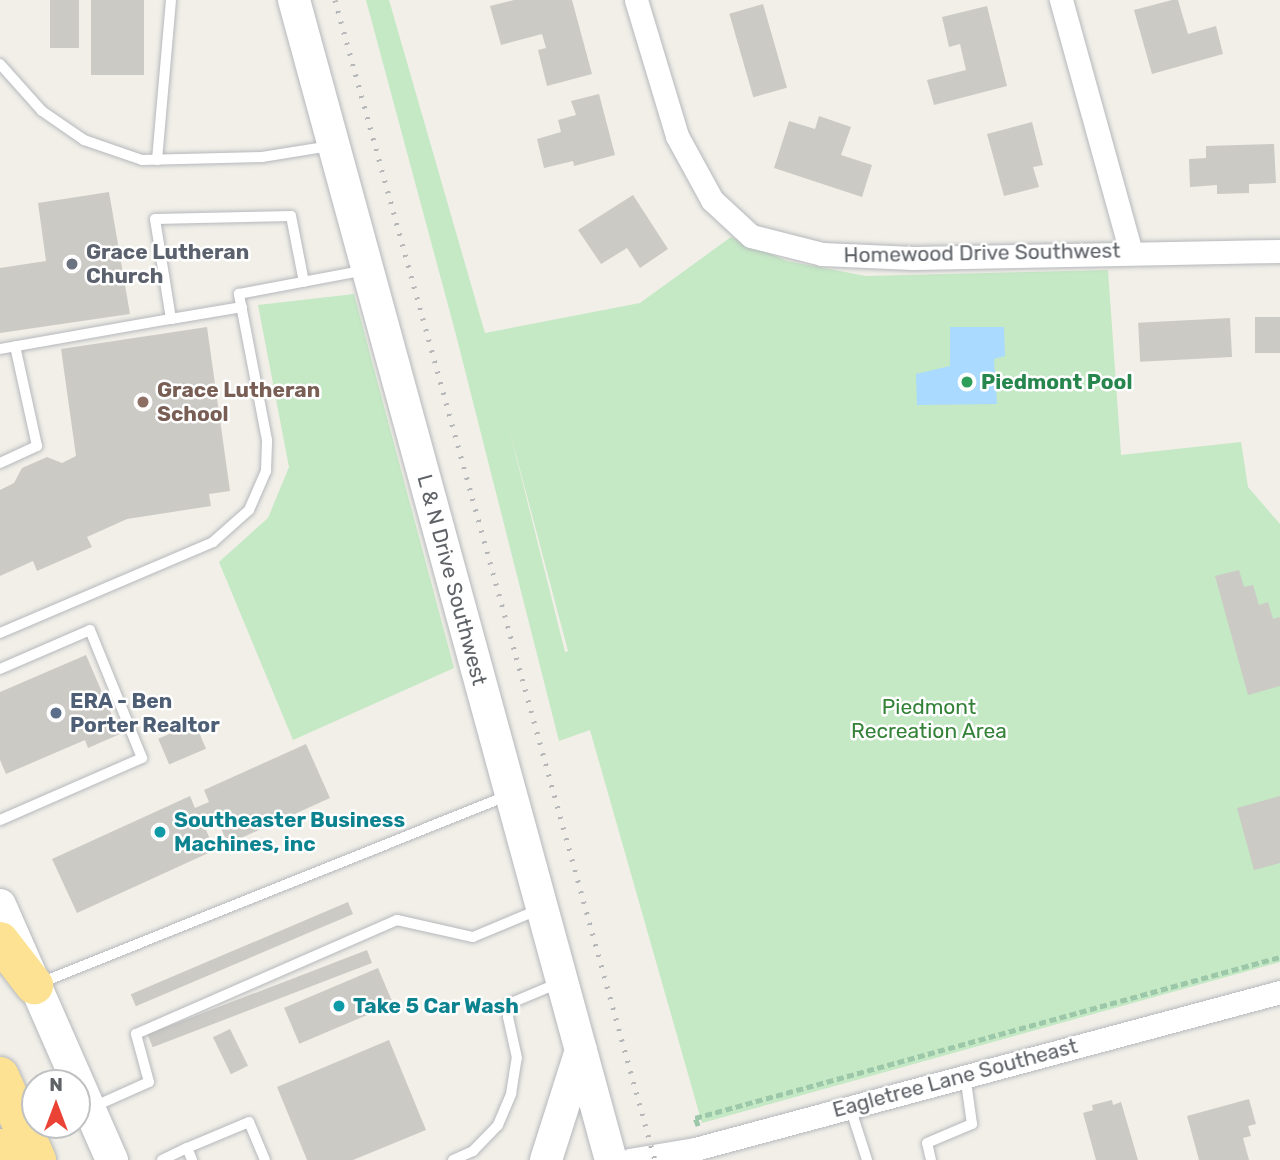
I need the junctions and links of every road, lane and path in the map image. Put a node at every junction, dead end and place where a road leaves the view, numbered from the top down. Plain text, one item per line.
1 (172, 0) edge
2 (294, 0) edge
3 (636, 0) edge
4 (1062, 0) edge
5 (0, 64) edge
6 (333, 145) junction
7 (158, 160) junction
8 (1280, 251) edge
9 (1131, 252) junction
10 (367, 270) junction
11 (304, 282) junction
12 (242, 307) junction
13 (171, 319) junction
14 (15, 346) junction
15 (0, 349) edge
16 (0, 463) edge
17 (0, 633) edge
18 (0, 668) edge
19 (511, 794) junction
20 (0, 820) edge
21 (0, 905) edge
22 (542, 908) junction
23 (0, 942) edge
24 (1280, 957) edge
25 (563, 982) junction
26 (34, 985) junction
27 (1280, 992) edge
28 (581, 1048) junction
29 (72, 1069) edge
30 (965, 1075) junction
31 (0, 1076) edge
32 (91, 1107) edge
33 (850, 1107) junction
34 (91, 1113) edge
35 (704, 1147) junction
36 (0, 1148) edge
37 (187, 1148) junction
38 (5, 1160) edge
39 (37, 1160) edge
40 (112, 1160) edge
41 (162, 1160) edge
42 (192, 1160) edge
43 (265, 1160) edge
44 (453, 1160) edge
45 (546, 1160) edge
46 (611, 1160) edge
47 (630, 1160) edge
48 (867, 1160) edge
49 (931, 1160) edge

1 - 7 lane
2 - 6 street, L & N Drive Southwest
3 - 9 street, Homewood Drive Southwest
4 - 9 street
5 - 7 lane
6 - 7 lane
6 - 10 street, L & N Drive Southwest
8 - 9 street, Homewood Drive Southwest
10 - 11 lane
10 - 19 street, L & N Drive Southwest
11 - 12 lane
11 - 13 lane
12 - 13 lane
12 - 17 lane
13 - 14 lane
14 - 15 lane
14 - 16 lane
18 - 20 lane
19 - 22 street, L & N Drive Southwest
19 - 26 lane
21 - 26 street
22 - 25 street, L & N Drive Southwest
22 - 32 lane
23 - 26 highway
24 - 35 path
25 - 28 street, L & N Drive Southwest
25 - 44 lane
26 - 29 street
27 - 30 street, Eagletree Lane Southeast
28 - 45 street
28 - 46 street, L & N Drive Southwest
30 - 33 street, Eagletree Lane Southeast
30 - 49 lane
31 - 39 highway
33 - 35 street, Eagletree Lane Southeast
33 - 48 lane
34 - 40 street
35 - 47 street, Eagletree Lane Southeast
36 - 38 highway
37 - 41 lane
37 - 42 lane
37 - 43 lane

